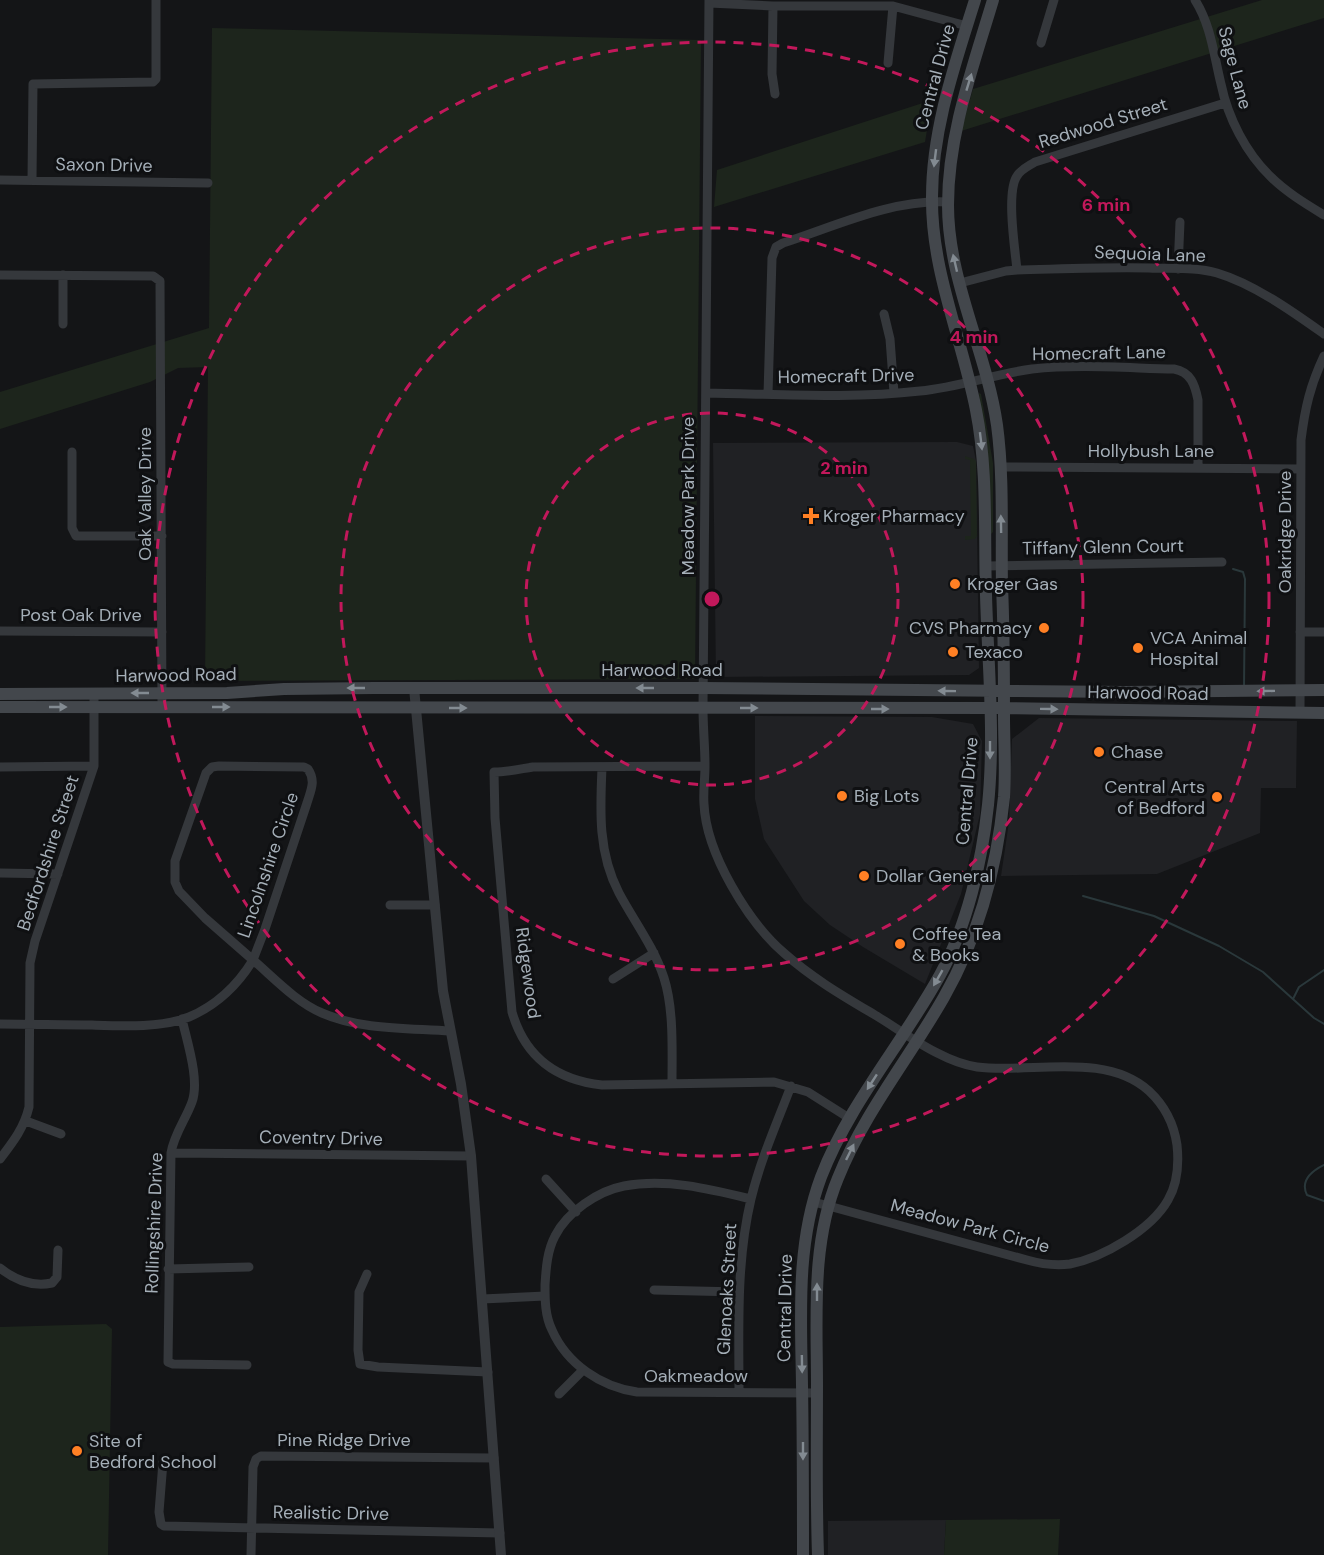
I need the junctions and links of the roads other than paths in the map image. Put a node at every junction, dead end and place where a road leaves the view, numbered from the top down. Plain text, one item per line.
1 (156, 0) edge
2 (975, 0) edge
3 (993, 0) edge
4 (1054, 0) edge
5 (1195, 0) edge
6 (709, 1) edge
7 (773, 6) junction
8 (893, 6) junction
9 (967, 26) junction
10 (1041, 43) dead end
11 (888, 63) dead end
12 (775, 94) dead end
13 (1226, 103) junction
14 (0, 180) edge
15 (32, 180) junction
16 (208, 183) dead end
17 (931, 201) junction
18 (948, 202) junction
19 (1324, 215) edge
20 (1180, 222) dead end
21 (1178, 269) junction
22 (1017, 270) junction
23 (0, 275) edge
24 (63, 275) junction
25 (960, 283) junction
26 (884, 314) dead end
27 (63, 324) dead end
28 (1324, 334) edge
29 (1324, 356) edge
30 (987, 380) junction
31 (970, 383) junction
32 (706, 393) junction
33 (894, 393) junction
34 (768, 394) junction
35 (72, 452) dead end
36 (1001, 467) junction
37 (1198, 467) junction
38 (1301, 469) junction
39 (162, 536) junction
40 (1222, 562) dead end
41 (1002, 565) junction
42 (985, 566) junction
43 (0, 631) edge
44 (162, 632) junction
45 (1300, 632) junction
46 (1324, 632) edge
47 (414, 688) junction
48 (704, 688) junction
49 (841, 689) junction
50 (1300, 690) junction
51 (1324, 690) edge
52 (990, 691) junction
53 (1005, 691) junction
54 (1158, 692) junction
55 (162, 693) junction
56 (0, 694) edge
57 (94, 694) junction
58 (0, 707) edge
59 (95, 707) junction
60 (162, 707) junction
61 (417, 708) junction
62 (703, 708) junction
63 (841, 708) junction
64 (1004, 708) junction
65 (990, 709) junction
66 (1159, 711) junction
67 (1300, 713) junction
68 (1324, 713) edge
69 (94, 766) junction
70 (705, 766) junction
71 (0, 767) edge
72 (602, 768) junction
73 (984, 830) junction
74 (999, 833) junction
75 (0, 873) edge
76 (58, 874) junction
77 (390, 905) dead end
78 (435, 905) junction
79 (951, 950) junction
80 (654, 953) junction
81 (965, 956) junction
82 (253, 960) junction
83 (613, 979) dead end
84 (182, 1019) junction
85 (0, 1024) edge
86 (28, 1024) junction
87 (450, 1031) junction
88 (904, 1033) junction
89 (917, 1041) junction
90 (672, 1083) junction
91 (791, 1086) junction
92 (849, 1118) junction
93 (26, 1121) junction
94 (61, 1134) dead end
95 (171, 1153) junction
96 (471, 1156) junction
97 (0, 1159) edge
98 (546, 1179) dead end
99 (751, 1199) junction
100 (814, 1202) junction
101 (828, 1206) junction
102 (576, 1212) junction
103 (58, 1250) dead end
104 (249, 1267) dead end
105 (0, 1268) edge
106 (168, 1269) junction
107 (367, 1274) dead end
108 (654, 1290) dead end
109 (740, 1292) junction
110 (545, 1296) junction
111 (482, 1299) junction
112 (247, 1365) dead end
113 (583, 1370) junction
114 (488, 1372) junction
115 (739, 1392) junction
116 (802, 1392) junction
117 (817, 1392) junction
118 (559, 1394) dead end
119 (494, 1458) junction
120 (163, 1462) dead end
121 (253, 1528) junction
122 (500, 1533) junction
123 (251, 1555) edge
124 (501, 1555) edge
125 (803, 1555) edge
126 (818, 1555) edge

1 - 15 street
2 - 9 main road, Central Drive
18 -> 3 main road, Central Drive
4 - 10 street
5 - 13 street, Sage Lane
6 - 7 street
6 - 32 street, Meadow Park Drive
7 - 8 street
7 - 12 street
8 - 9 street
8 - 11 street
9 -> 17 main road, Central Drive
13 - 19 street, Sage Lane
13 - 22 street, Redwood Street
14 - 15 street, Saxon Drive
15 - 16 street, Saxon Drive
17 - 18 street
17 - 31 main road, Central Drive
17 - 34 street
25 -> 18 main road, Central Drive
20 - 21 street
21 - 22 street, Sequoia Lane
21 - 28 street, Sequoia Lane
22 - 25 street, Sequoia Lane
23 - 24 street
24 - 27 street
24 - 39 street, Oak Valley Drive
25 - 30 main road, Central Drive
26 - 33 street
29 - 38 street, Oakridge Drive
30 - 31 street, Homecraft Drive
30 - 36 main road, Central Drive
30 - 37 street, Homecraft Lane
31 - 33 street, Homecraft Drive
31 -> 42 main road, Central Drive
32 - 34 street, Homecraft Drive
32 - 48 street, Meadow Park Drive
33 - 34 street, Homecraft Drive
35 - 39 street
36 - 37 street, Hollybush Lane
41 -> 36 main road, Central Drive
37 - 38 street, Hollybush Lane
38 - 45 street, Oakridge Drive
39 - 44 street, Oak Valley Drive
40 - 41 street, Tiffany Glenn Court
41 - 42 street, Tiffany Glenn Court
41 - 53 main road, Central Drive
42 - 52 main road, Central Drive
43 - 44 street, Post Oak Drive
44 - 55 street, Oak Valley Drive
45 - 46 street
45 - 50 street, Oakridge Drive
48 -> 47 main road, Harwood Road
47 -> 55 main road, Harwood Road
47 - 61 street
48 - 49 main road, Harwood Road
48 - 62 street, Meadow Park Drive
52 -> 49 main road, Harwood Road
49 - 63 main road
50 - 51 main road, Harwood Road
50 -> 54 main road, Harwood Road
50 - 67 street, Oakridge Drive
52 - 53 main road, Harwood Road
52 - 65 main road, Central Drive
53 - 54 main road, Harwood Road
53 - 64 main road, Central Drive
54 - 66 main road
55 -> 57 main road, Harwood Road
55 - 60 street, Oak Valley Drive
56 - 57 main road, Harwood Road
57 - 59 street, Bedfordshire Street
58 -> 59 main road, Harwood Road
59 - 60 main road, Harwood Road
59 - 69 street, Bedfordshire Street
60 -> 61 main road, Harwood Road
61 -> 62 main road, Harwood Road
61 - 78 street
62 -> 63 main road, Harwood Road
62 - 70 street, Meadow Park Drive
63 -> 65 main road, Harwood Road
64 - 65 main road, Harwood Road
64 -> 66 main road, Harwood Road
64 - 74 main road, Central Drive
65 -> 73 main road, Central Drive
66 - 67 main road, Harwood Road
67 - 68 main road, Harwood Road
69 - 71 street
69 - 76 street, Bedfordshire Street
70 - 72 street, Ridgewood
70 - 88 street, Meadow Park Drive
72 - 80 street
72 - 90 street, Ridgewood
73 - 74 main road
73 - 79 main road, Central Drive
74 - 81 main road, Central Drive
75 - 76 street
76 - 86 street, Bedfordshire Street
77 - 78 street
78 - 87 street
79 - 81 main road
79 -> 88 main road, Central Drive
80 - 83 street
80 - 90 street
81 - 89 main road, Central Drive
82 - 82 street, Lincolnshire Circle
82 - 84 street
82 - 87 street
84 - 86 street
84 - 95 street, Rollingshire Drive
85 - 86 street
86 - 93 street, Bedfordshire Street
87 - 96 street
88 - 89 street, Meadow Park Drive
88 -> 92 main road, Central Drive
101 -> 89 main road, Central Drive
89 - 101 street, Meadow Park Circle
90 - 91 street, Ridgewood
91 - 92 street, Ridgewood
91 - 99 street, Glenoaks Street
92 - 100 main road, Central Drive
93 - 94 street
93 - 97 street, Bedfordshire Street
95 - 96 street, Coventry Drive
95 - 106 street, Rollingshire Drive
96 - 111 street
98 - 102 street
99 - 102 street, Oakmeadow
99 - 109 street, Glenoaks Street
100 - 101 street, Meadow Park Circle
100 -> 116 main road, Central Drive
117 -> 101 main road, Central Drive
102 - 110 street, Oakmeadow
103 - 105 street
104 - 106 street
106 - 112 street, Rollingshire Drive
107 - 114 street
108 - 109 street
109 - 115 street, Glenoaks Street
110 - 111 street
110 - 113 street, Oakmeadow
111 - 114 street
113 - 115 street, Oakmeadow
113 - 118 street
114 - 119 street
115 - 116 street, Oakmeadow
116 - 117 street, Oakmeadow
116 -> 125 main road, Central Drive
117 - 126 main road, Central Drive
119 - 121 street, Pine Ridge Drive
119 - 122 street
120 - 121 street, Realistic Drive
121 - 122 street, Realistic Drive
121 - 123 street, Pine Ridge Drive
122 - 124 street

